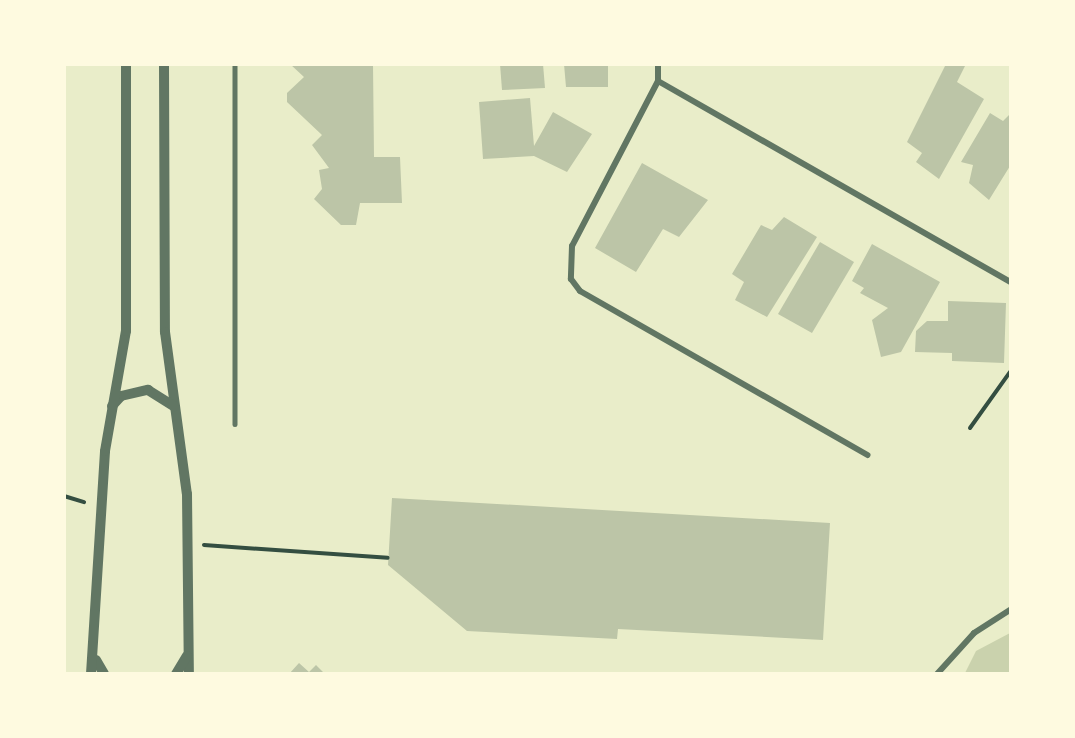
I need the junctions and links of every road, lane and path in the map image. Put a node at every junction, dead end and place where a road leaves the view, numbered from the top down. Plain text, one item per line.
1 (126, 64) edge
2 (164, 64) edge
3 (235, 64) edge
4 (658, 64) edge
5 (658, 81) junction
6 (1011, 282) edge
7 (1011, 372) edge
8 (174, 406) junction
9 (111, 407) junction
10 (235, 424) dead end
11 (970, 428) dead end
12 (867, 455) dead end
13 (187, 544) junction
14 (388, 558) dead end
15 (1011, 610) edge
16 (187, 656) junction
17 (96, 660) junction
18 (91, 674) edge
19 (104, 674) edge
20 (176, 674) edge
21 (189, 674) edge
22 (937, 674) edge

1 - 9 street
2 - 8 street
3 - 10 lane
4 - 5 street
5 - 6 street
5 - 12 street
7 - 11 path
8 - 9 street
8 - 13 street
9 - 17 street
13 - 14 path
13 - 16 street
15 - 22 street
16 - 20 street
16 - 21 street
17 - 18 street
17 - 19 street

